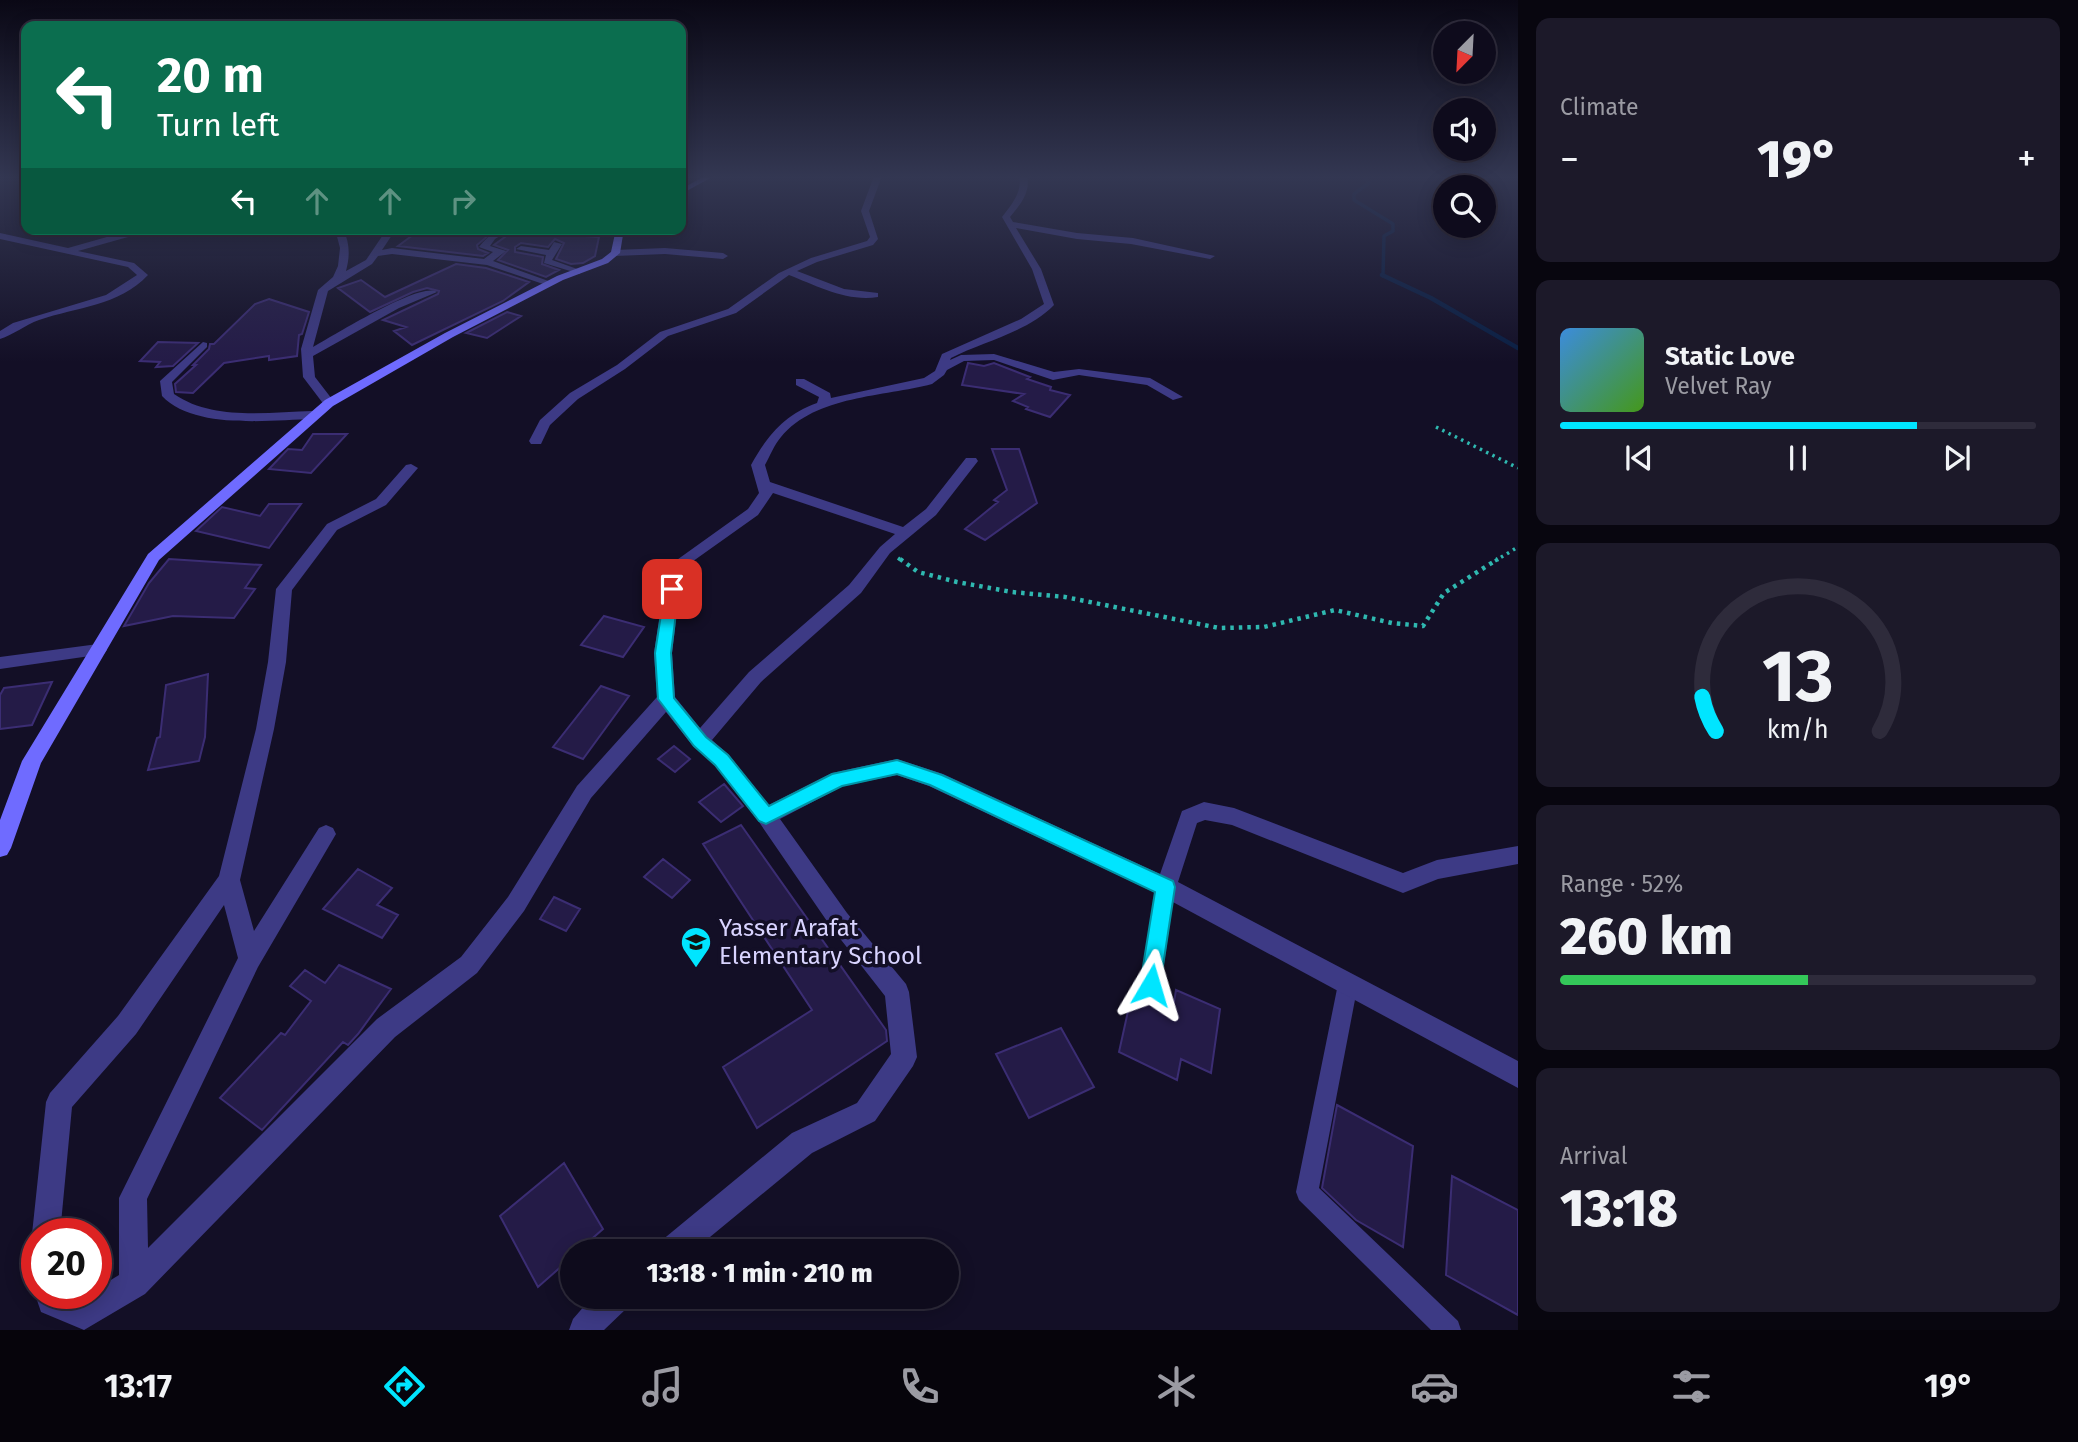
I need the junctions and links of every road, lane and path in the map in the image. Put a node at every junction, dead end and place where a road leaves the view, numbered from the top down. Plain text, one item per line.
1 (10, 238) edge
2 (110, 238) edge
3 (343, 238) edge
4 (386, 238) edge
5 (491, 238) edge
6 (618, 238) edge
7 (875, 238) edge
8 (1019, 238) edge
9 (1100, 238) edge
10 (521, 249) dead end
11 (69, 251) junction
12 (375, 254) junction
13 (615, 254) junction
14 (723, 256) dead end
15 (1210, 256) dead end
16 (485, 262) junction
17 (577, 272) junction
18 (790, 272) junction
19 (337, 279) junction
20 (549, 283) junction
21 (432, 292) dead end
22 (874, 295) dead end
23 (0, 336) edge
24 (203, 345) dead end
25 (307, 354) junction
26 (940, 373) junction
27 (800, 382) dead end
28 (1177, 397) dead end
29 (329, 403) junction
30 (822, 404) junction
31 (313, 415) junction
32 (1436, 427) dead end
33 (536, 441) dead end
34 (971, 461) dead end
35 (411, 468) dead end
36 (1518, 468) edge
37 (764, 485) junction
38 (905, 533) junction
39 (1518, 547) edge
40 (885, 550) junction
41 (98, 650) junction
42 (0, 663) edge
43 (666, 699) junction
44 (700, 741) junction
45 (766, 816) junction
46 (326, 834) dead end
47 (0, 848) edge
48 (1518, 855) edge
49 (229, 880) junction
50 (1166, 887) junction
51 (250, 959) junction
52 (1348, 984) junction
53 (1151, 985) dead end
54 (1518, 1075) edge
55 (48, 1218) edge
56 (686, 1239) edge
57 (134, 1283) junction
58 (112, 1297) edge
59 (70, 1309) edge
60 (93, 1309) edge
61 (602, 1309) edge
62 (584, 1330) edge
63 (1449, 1330) edge

1 - 11 street
2 - 11 street
3 - 19 street
4 - 12 street
5 - 16 street
6 - 13 street
7 - 18 street
8 - 26 street
9 - 15 street
10 - 17 street
11 - 23 street
12 - 16 street
12 - 19 street
13 - 14 street
13 - 17 street
16 - 20 street
17 - 20 street
18 - 22 street
18 - 33 street
19 - 25 street
20 - 29 street
21 - 25 street
24 - 31 street
25 - 29 street
26 - 28 street
26 - 30 street
27 - 30 street
29 - 31 street
30 - 37 street
31 - 41 street
32 - 36 path
34 - 38 street
35 - 49 street
37 - 38 street
37 - 43 street
38 - 40 street
39 - 40 path
40 - 44 street
41 - 42 street
41 - 47 street
43 - 44 street
43 - 57 street
44 - 45 street
45 - 50 street
45 - 56 street
46 - 51 street
48 - 50 street
49 - 51 street
49 - 55 street
50 - 52 street
50 - 53 lane
51 - 57 street
52 - 54 street
52 - 63 lane
57 - 58 street
59 - 60 street
61 - 62 street

